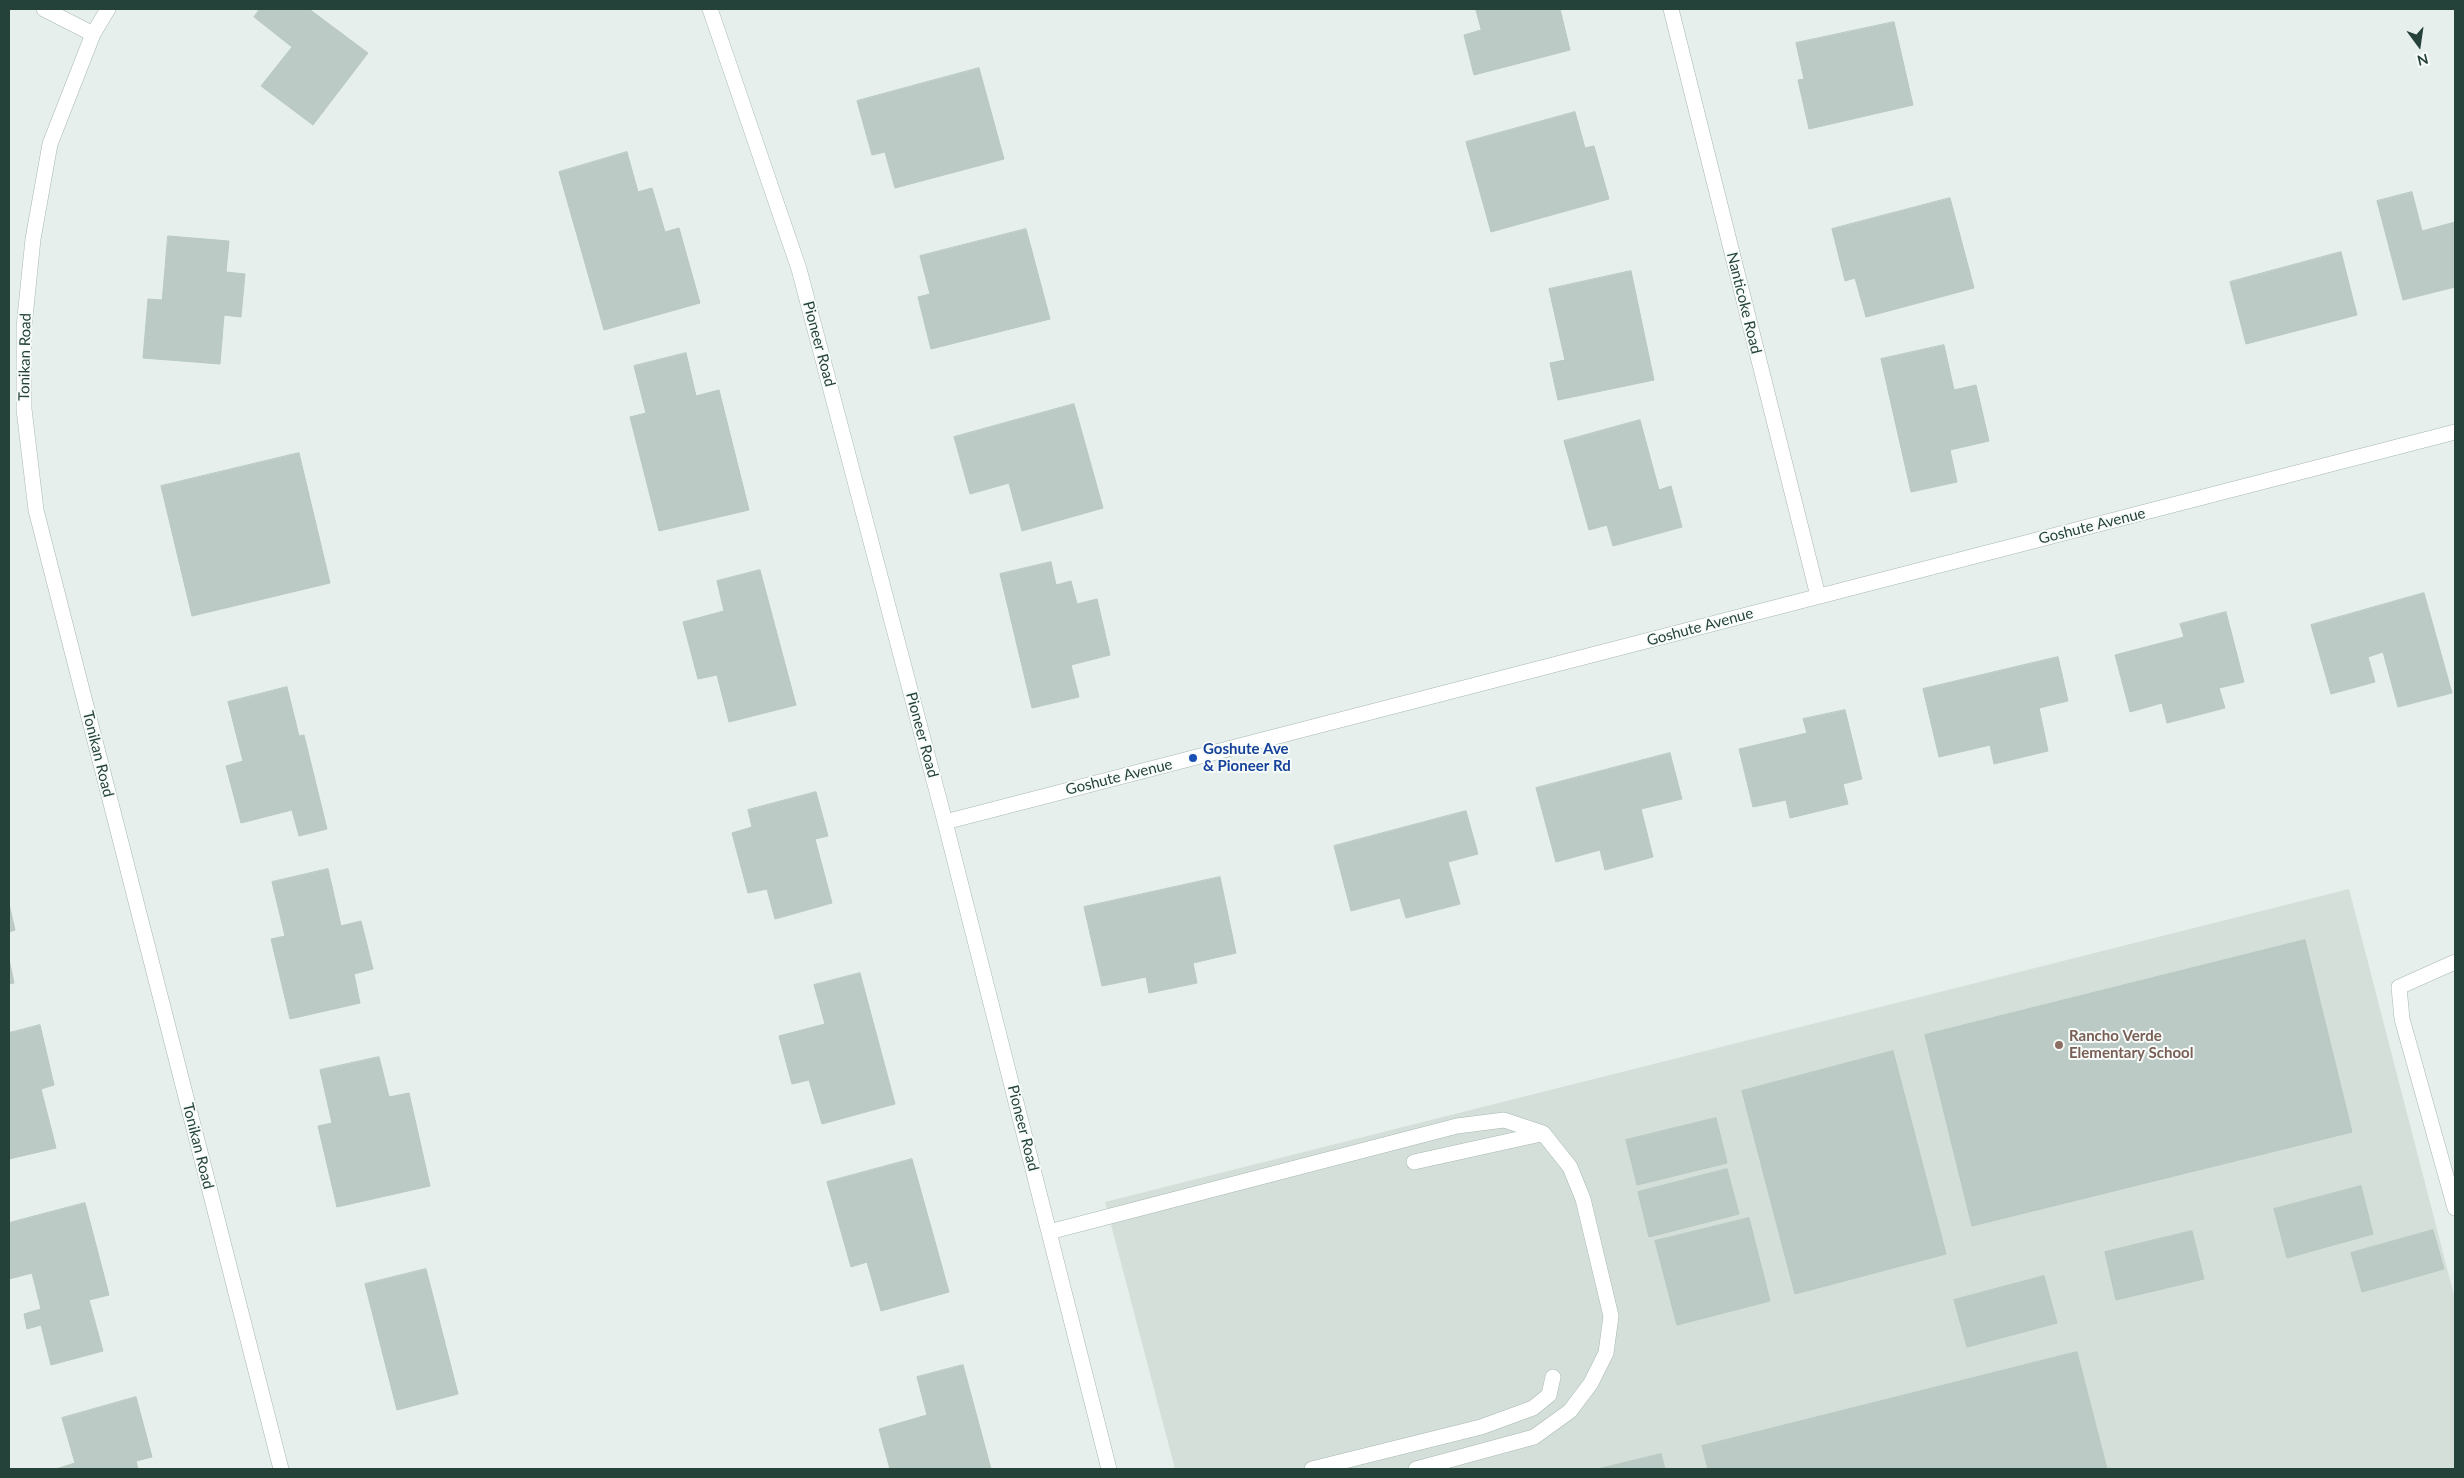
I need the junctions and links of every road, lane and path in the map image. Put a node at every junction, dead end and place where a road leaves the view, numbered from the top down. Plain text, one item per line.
1 (44, 9) edge
2 (108, 9) edge
3 (710, 9) edge
4 (1671, 9) edge
5 (93, 34) junction
6 (2455, 432) edge
7 (1818, 596) junction
8 (945, 822) junction
9 (2455, 962) edge
10 (1543, 1133) junction
11 (1414, 1162) dead end
12 (2455, 1208) edge
13 (1049, 1232) junction
14 (1554, 1378) dead end
15 (281, 1469) edge
16 (1109, 1469) edge
17 (1312, 1469) edge
18 (1416, 1469) edge

1 - 5 street
2 - 5 street, Tonikan Road
3 - 8 street, Pioneer Road
4 - 7 street, Nanticoke Road
5 - 15 street, Tonikan Road
6 - 7 street, Goshute Avenue
7 - 8 street, Goshute Avenue
8 - 13 street, Pioneer Road
9 - 12 street
10 - 11 street
10 - 13 street
10 - 18 street
13 - 16 street, Pioneer Road
14 - 17 street

